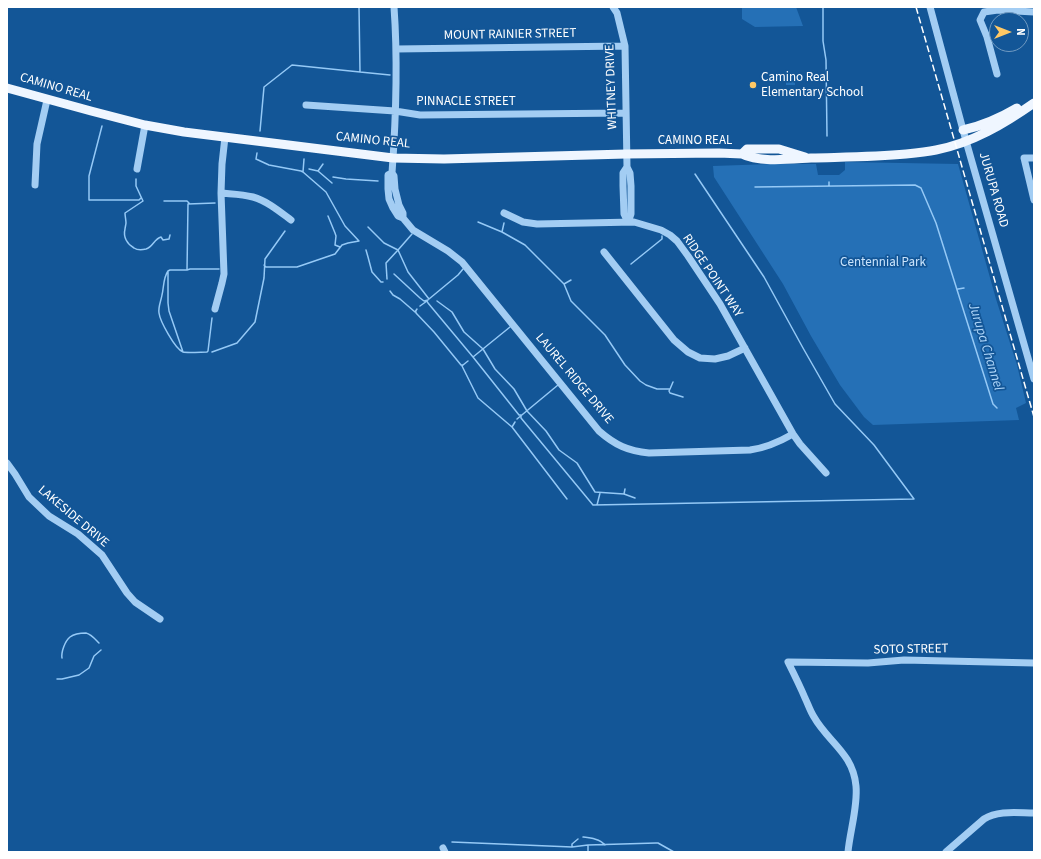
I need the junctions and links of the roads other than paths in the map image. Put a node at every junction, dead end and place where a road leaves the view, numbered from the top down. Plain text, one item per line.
1 (394, 7) edge
2 (613, 7) edge
3 (930, 7) edge
4 (1034, 12) edge
5 (625, 46) junction
6 (396, 49) junction
7 (997, 74) dead end
8 (7, 88) edge
9 (48, 100) junction
10 (1034, 103) edge
11 (306, 105) dead end
12 (396, 111) junction
13 (626, 112) junction
14 (145, 125) junction
15 (964, 130) junction
16 (225, 137) junction
17 (966, 140) junction
18 (626, 154) junction
19 (393, 158) junction
20 (1034, 158) edge
21 (137, 169) dead end
22 (392, 173) junction
23 (35, 185) dead end
24 (221, 194) junction
25 (398, 200) junction
26 (1034, 200) edge
27 (391, 204) junction
28 (504, 212) dead end
29 (403, 218) junction
30 (291, 220) dead end
31 (628, 222) junction
32 (604, 252) dead end
33 (214, 309) dead end
34 (745, 348) junction
35 (1034, 379) edge
36 (793, 434) junction
37 (7, 463) edge
38 (826, 473) dead end
39 (160, 619) dead end
40 (1034, 663) edge
41 (1034, 813) edge
42 (848, 852) edge
43 (946, 852) edge

1 - 6 street, LAUREL RIDGE DRIVE
2 - 5 street, WHITNEY DRIVE
3 - 15 street, JURUPA ROAD
4 - 7 street
5 - 6 street, MOUNT RAINIER STREET
5 - 13 street, WHITNEY DRIVE
6 - 12 street, LAUREL RIDGE DRIVE
8 - 9 main road, CAMINO REAL
9 - 14 main road, CAMINO REAL
9 - 23 street
10 - 15 main road
10 - 17 main road, CAMINO REAL
11 - 12 street, PINNACLE STREET
12 - 13 street, PINNACLE STREET
12 - 19 street, LAUREL RIDGE DRIVE
13 - 18 street, WHITNEY DRIVE
14 - 16 main road, CAMINO REAL
14 - 21 street
15 - 17 street, JURUPA ROAD
16 - 19 main road, CAMINO REAL
16 - 24 street
17 - 18 main road, CAMINO REAL
17 - 35 street, JURUPA ROAD
18 - 19 main road, CAMINO REAL
18 - 31 street, WHITNEY DRIVE
19 - 22 street, LAUREL RIDGE DRIVE
20 - 26 street
22 - 25 street, LAUREL RIDGE DRIVE
22 - 27 street, LAUREL RIDGE DRIVE
24 - 30 street
24 - 33 street
25 - 27 street
25 - 29 street, LAUREL RIDGE DRIVE
27 - 29 street, LAUREL RIDGE DRIVE
28 - 31 street, RIDGE POINT WAY
29 - 36 street, LAUREL RIDGE DRIVE
31 - 34 street, RIDGE POINT WAY
32 - 34 street
34 - 36 street, RIDGE POINT WAY
36 - 38 street, RIDGE POINT WAY
37 - 39 street, LAKESIDE DRIVE
40 - 42 street, SOTO STREET
41 - 43 street

